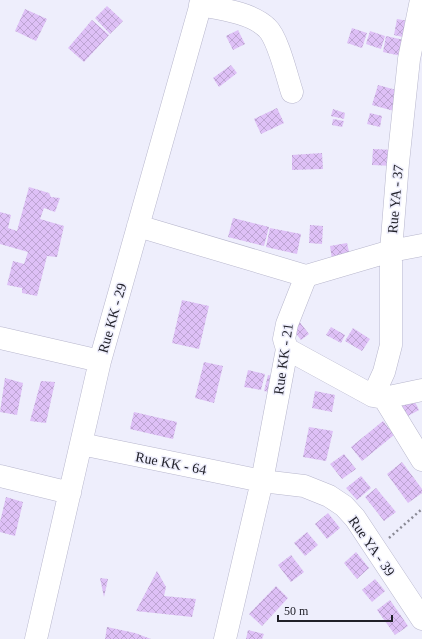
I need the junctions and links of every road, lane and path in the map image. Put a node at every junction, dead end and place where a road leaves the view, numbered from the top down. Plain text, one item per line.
1 (422, 0) edge
2 (201, 3) edge
3 (292, 92) dead end
4 (138, 226) junction
5 (422, 245) edge
6 (391, 251) junction
7 (306, 276) junction
8 (0, 338) edge
9 (287, 349) junction
10 (100, 361) junction
11 (422, 390) edge
12 (378, 397) junction
13 (81, 444) junction
14 (422, 460) edge
15 (0, 476) edge
16 (262, 481) junction
17 (70, 494) junction
18 (422, 509) edge
19 (376, 549) junction
20 (422, 619) edge
21 (36, 639) edge
22 (225, 639) edge

1 - 6 street, Rue YA - 37
2 - 3 street
2 - 4 street, Rue KK - 29
4 - 7 street
4 - 10 street, Rue KK - 29
5 - 6 street
6 - 7 street
6 - 12 street, Rue YA - 37
7 - 9 street, Rue KK - 21
8 - 10 street
9 - 12 street
9 - 16 street, Rue KK - 21
10 - 13 street, Rue KK - 29
11 - 12 street
12 - 14 street
13 - 16 street, Rue KK - 64
13 - 17 street, Rue KK - 29
15 - 17 street
16 - 19 street, Rue YA - 39
16 - 22 street, Rue KK - 21
17 - 21 street, Rue KK - 29
18 - 19 path
19 - 20 street, Rue YA - 39

